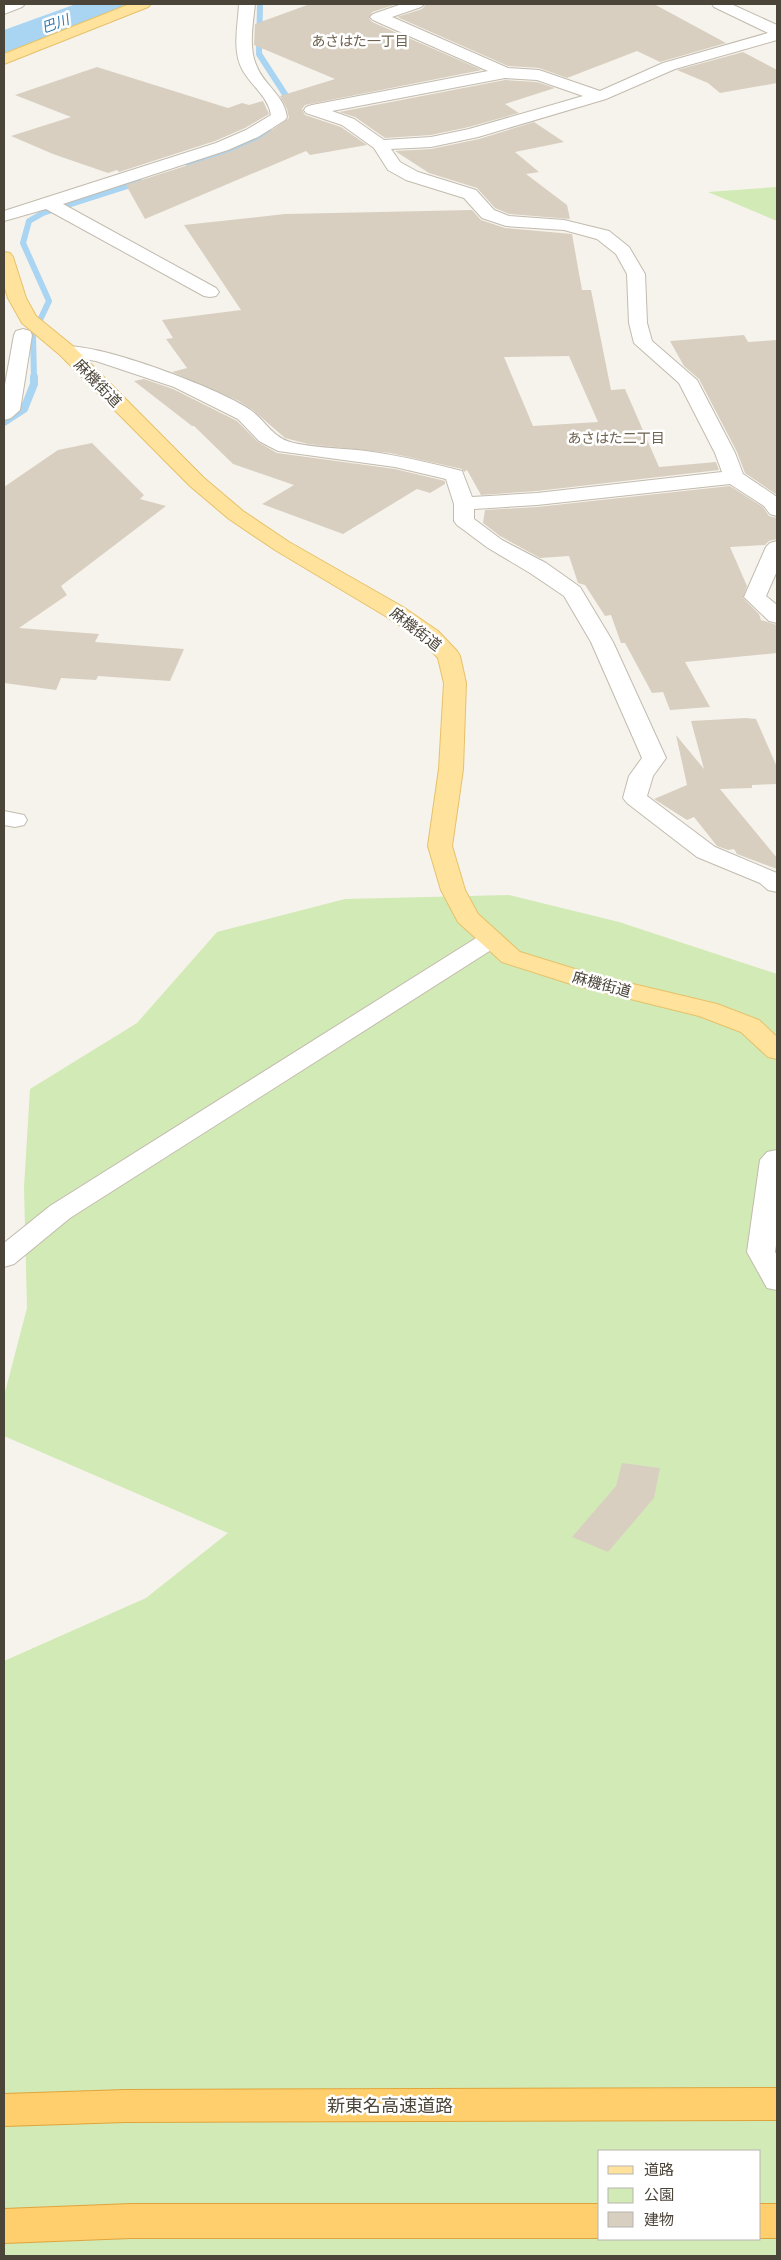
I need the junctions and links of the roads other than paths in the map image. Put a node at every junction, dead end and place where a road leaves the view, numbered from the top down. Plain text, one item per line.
1 (17, 4) edge
2 (143, 4) edge
3 (248, 4) edge
4 (416, 4) edge
5 (720, 4) edge
6 (4, 9) edge
7 (777, 33) edge
8 (4, 59) edge
9 (505, 73) junction
10 (600, 96) junction
11 (312, 110) junction
12 (280, 116) junction
13 (380, 145) junction
14 (49, 204) junction
15 (4, 216) edge
16 (4, 257) edge
17 (210, 292) dead end
18 (23, 335) dead end
19 (67, 351) junction
20 (4, 414) edge
21 (734, 477) junction
22 (464, 504) junction
23 (775, 504) edge
24 (777, 547) edge
25 (777, 616) edge
26 (777, 885) edge
27 (490, 940) junction
28 (777, 1051) edge
29 (777, 1158) edge
30 (4, 1258) edge
31 (777, 1281) edge
32 (777, 2104) edge
33 (4, 2110) edge
34 (598, 2221) edge
35 (761, 2221) edge
36 (777, 2221) edge
37 (4, 2226) edge

1 - 6 street
2 - 8 main road
3 - 12 street
4 - 9 street
5 - 7 street
7 - 10 street
9 - 10 street
9 - 11 street
10 - 13 street
11 - 12 street
11 - 13 street
12 - 14 street
13 - 21 street
14 - 15 street
14 - 17 street
16 - 19 main road, 麻機街道
18 - 20 street
19 - 22 street
19 - 27 main road, 麻機街道
21 - 22 street
21 - 23 street
22 - 26 street
24 - 25 street
27 - 28 main road, 麻機街道
27 - 30 street
29 - 31 street
32 - 33 highway, 新東名高速道路
34 - 37 highway
35 - 36 highway

